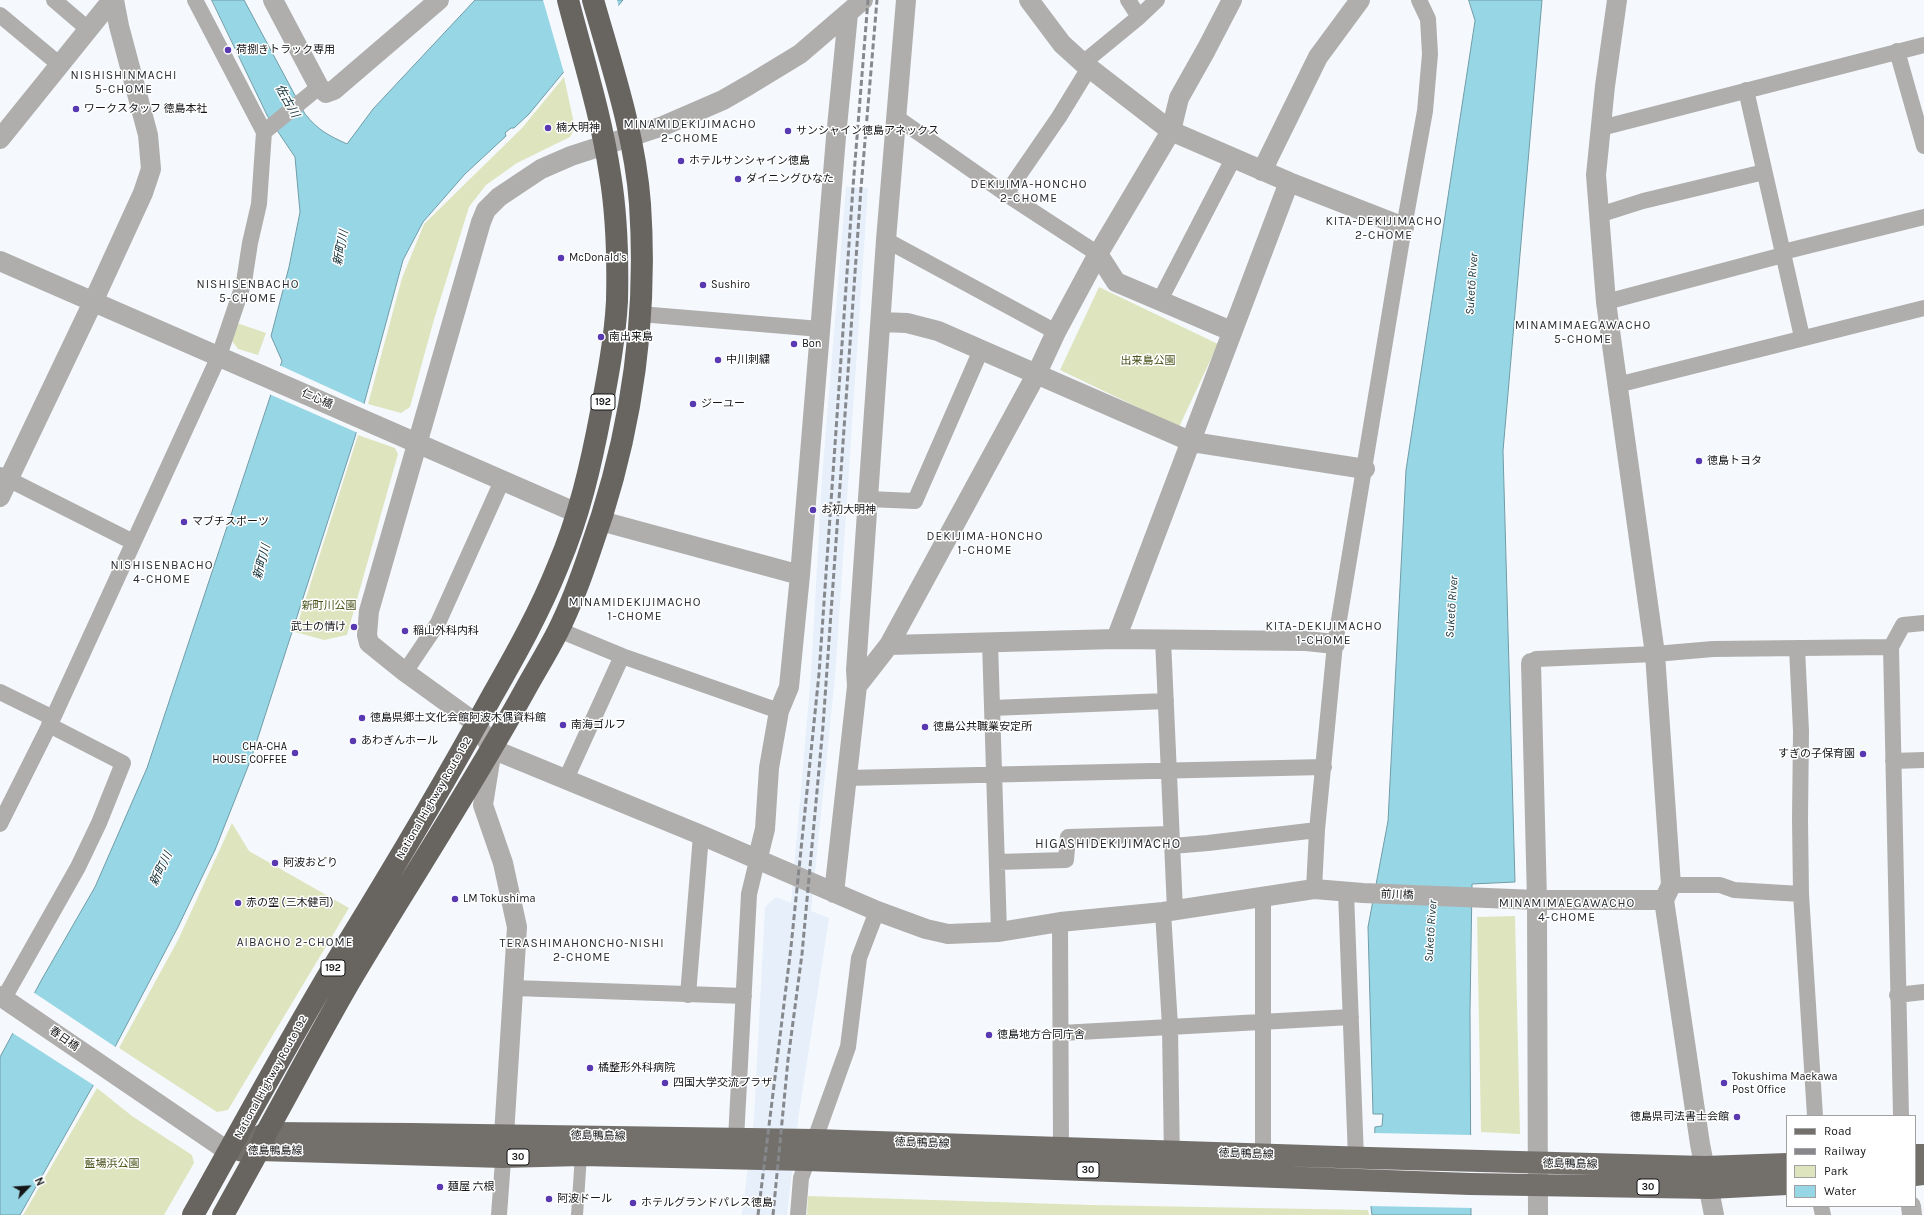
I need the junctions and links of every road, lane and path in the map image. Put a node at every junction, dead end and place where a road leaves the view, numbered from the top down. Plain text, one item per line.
1 (54, 0) edge
2 (113, 0) edge
3 (195, 0) edge
4 (273, 0) edge
5 (439, 0) edge
6 (568, 0) edge
7 (593, 0) edge
8 (863, 0) edge
9 (906, 0) edge
10 (1029, 0) edge
11 (1128, 0) edge
12 (1157, 0) edge
13 (1232, 0) edge
14 (1360, 0) edge
15 (1419, 0) edge
16 (1617, 0) edge
17 (849, 7) edge
18 (0, 15) edge
19 (1139, 17) junction
20 (89, 30) junction
21 (1924, 45) edge
22 (1897, 51) junction
23 (60, 65) junction
24 (1086, 66) junction
25 (319, 87) junction
26 (1746, 90) junction
27 (896, 117) junction
28 (1601, 128) junction
29 (267, 130) junction
30 (1171, 131) junction
31 (629, 136) junction
32 (1923, 137) edge
33 (0, 139) edge
34 (604, 145) junction
35 (1233, 159) junction
36 (1262, 171) junction
37 (1764, 172) junction
38 (1289, 182) junction
39 (1006, 194) junction
40 (1599, 215) junction
41 (1924, 217) edge
42 (1404, 227) junction
43 (886, 240) junction
44 (1098, 254) junction
45 (1783, 254) junction
46 (0, 261) edge
47 (1160, 300) junction
48 (93, 302) junction
49 (1606, 302) junction
50 (1924, 308) edge
51 (640, 314) junction
52 (881, 322) junction
53 (820, 329) junction
54 (1231, 331) junction
55 (1056, 332) junction
56 (1802, 337) junction
57 (981, 350) junction
58 (219, 356) junction
59 (1037, 373) junction
60 (1617, 385) junction
61 (1192, 442) junction
62 (417, 443) junction
63 (1365, 469) junction
64 (502, 482) junction
65 (3, 484) edge
66 (868, 499) junction
67 (577, 513) junction
68 (601, 521) junction
69 (133, 542) junction
70 (800, 575) junction
71 (1924, 623) edge
72 (559, 630) junction
73 (1116, 639) junction
74 (1163, 639) junction
75 (990, 642) junction
76 (1335, 644) junction
77 (889, 645) junction
78 (1891, 647) junction
79 (1797, 648) junction
80 (1655, 654) junction
81 (622, 656) junction
82 (1531, 664) joint
83 (405, 672) junction
84 (857, 686) junction
85 (0, 692) edge
86 (1166, 701) junction
87 (992, 708) junction
88 (779, 711) junction
89 (51, 721) junction
90 (477, 724) junction
91 (492, 749) junction
92 (1924, 760) edge
93 (1893, 761) junction
94 (1324, 767) junction
95 (1168, 771) junction
96 (994, 775) junction
97 (566, 778) junction
98 (847, 778) junction
99 (0, 824) edge
100 (1316, 830) junction
101 (701, 835) junction
102 (1172, 840) junction
103 (758, 861) junction
104 (997, 862) junction
105 (1314, 890) junction
106 (834, 893) junction
107 (1354, 893) junction
108 (1668, 893) junction
109 (1801, 894) junction
110 (1263, 896) junction
111 (1537, 900) junction
112 (1169, 911) junction
113 (877, 912) junction
114 (1060, 922) junction
115 (999, 932) junction
116 (514, 988) junction
117 (1924, 992) edge
118 (688, 995) junction
119 (1897, 995) junction
120 (744, 996) junction
121 (7, 1000) edge
122 (1351, 1017) junction
123 (1264, 1021) junction
124 (1170, 1026) junction
125 (1061, 1033) junction
126 (1815, 1115) edge
127 (1901, 1115) edge
128 (504, 1135) junction
129 (736, 1138) junction
130 (815, 1140) junction
131 (263, 1141) junction
132 (1061, 1148) junction
133 (229, 1152) junction
134 (1172, 1152) junction
135 (581, 1155) junction
136 (1263, 1155) junction
137 (503, 1157) junction
138 (1363, 1158) junction
139 (807, 1160) junction
140 (1538, 1163) junction
141 (1786, 1164) edge
142 (1705, 1166) junction
143 (1172, 1173) junction
144 (1786, 1184) edge
145 (1538, 1185) junction
146 (1710, 1188) junction
147 (193, 1215) edge
148 (223, 1215) edge
149 (499, 1215) edge
150 (577, 1215) edge
151 (798, 1215) edge
152 (1538, 1215) edge
153 (1714, 1215) edge

1 - 20 street
2 - 20 street
2 - 48 street
3 - 29 street
4 - 25 street
5 - 25 street
6 - 34 highway, National Highway Route 192 / 192
7 - 31 highway, National Highway Route 192 / 192
8 - 17 street
9 - 27 street
10 - 24 street
11 - 19 street
12 - 19 street
13 - 30 street
14 - 36 street
15 - 42 street
16 - 28 street
17 - 31 street
17 - 53 street
18 - 23 street
19 - 24 street
20 - 23 street
21 - 22 street
22 - 26 street
22 - 32 street
23 - 33 street
24 - 30 street
24 - 39 street
25 - 29 street
26 - 28 street
26 - 37 street
27 - 39 street
27 - 43 street
28 - 40 street
29 - 58 street
30 - 35 street
30 - 44 street
31 - 34 street
31 - 51 highway, National Highway Route 192 / 192
34 - 62 street
34 - 67 highway, National Highway Route 192 / 192
35 - 36 street
35 - 47 street
36 - 38 street
37 - 40 street
37 - 45 street
38 - 42 street
38 - 54 street
39 - 44 street
40 - 49 street
41 - 45 street
42 - 63 street
43 - 52 street
43 - 55 street
44 - 47 street
44 - 55 street
45 - 49 street
45 - 56 street
46 - 48 street, 仁心橋
47 - 54 street
48 - 58 street, 仁心橋
48 - 65 street
49 - 60 street
50 - 56 street
51 - 53 street
51 - 68 highway, National Highway Route 192 / 192
52 - 57 street
52 - 66 street
53 - 70 street
54 - 61 street
55 - 59 street
56 - 60 street
57 - 59 street
57 - 66 street
58 - 62 street, 仁心橋
58 - 69 street
59 - 61 street
59 - 77 street
60 - 80 street
61 - 63 street
61 - 73 street
62 - 64 street, 仁心橋
62 - 83 street
63 - 76 street
64 - 67 street, 仁心橋
64 - 83 street
65 - 69 street
66 - 84 street
67 - 90 highway, National Highway Route 192 / 192
68 - 70 street
68 - 72 highway, National Highway Route 192 / 192
69 - 89 street
70 - 88 street
71 - 78 street
72 - 81 street
72 - 91 highway, National Highway Route 192 / 192
73 - 74 street
73 - 75 street
74 - 76 street
74 - 86 street
75 - 77 street
75 - 87 street
76 - 94 street
77 - 84 street
78 - 79 street
78 - 93 street
79 - 80 street
79 - 109 street
80 - 82 street
80 - 108 street
81 - 88 street
81 - 97 street
82 - 111 street
83 - 90 street
84 - 98 street
85 - 89 street
86 - 87 street
86 - 95 street
87 - 96 street
88 - 103 street
89 - 99 street
89 - 121 street
90 - 91 street
90 - 133 highway, National Highway Route 192 / 192
91 - 97 street, 前川橋
91 - 116 street
91 - 131 highway, National Highway Route 192 / 192
92 - 93 street
93 - 119 street
94 - 95 street
94 - 100 street
95 - 96 street
95 - 102 street
96 - 98 street
96 - 104 street
97 - 101 street, 前川橋
98 - 106 street
100 - 102 street
100 - 105 street
101 - 103 street, 前川橋
101 - 118 street
102 - 104 street
102 - 112 street
103 - 106 street, 前川橋
103 - 120 street
104 - 115 street
105 - 107 street, 前川橋
105 - 110 street, 前川橋
106 - 113 street, 前川橋
107 - 111 street, 前川橋
107 - 122 street
108 - 109 street
108 - 111 street, 前川橋
108 - 142 street
109 - 126 street
110 - 112 street, 前川橋
110 - 123 street
111 - 140 street
112 - 114 street, 前川橋
112 - 124 street
113 - 115 street, 前川橋
113 - 130 street
114 - 115 street, 前川橋
114 - 125 street
116 - 118 street
116 - 128 street
117 - 119 street
118 - 120 street
119 - 127 street
120 - 129 street
121 - 133 street, 春日橋
122 - 123 street
122 - 138 street
123 - 124 street
123 - 136 street
124 - 125 street
124 - 134 street
125 - 132 street
128 - 129 main road, 徳島鴨島線 / 30
128 - 131 main road, 徳島鴨島線 / 30
128 - 137 street
129 - 130 main road, 徳島鴨島線 / 30
130 - 132 main road, 徳島鴨島線 / 30
130 - 139 street
131 - 133 main road, 徳島鴨島線 / 30
131 - 137 main road, 徳島鴨島線 / 30
131 - 148 highway, National Highway Route 192 / 192
132 - 134 main road, 徳島鴨島線 / 30
133 - 147 highway, National Highway Route 192 / 192
134 - 136 main road, 徳島鴨島線 / 30
134 - 143 street
135 - 137 main road, 徳島鴨島線 / 30
135 - 139 main road, 徳島鴨島線 / 30
135 - 150 street
136 - 138 main road, 徳島鴨島線 / 30
137 - 149 street
138 - 140 main road, 徳島鴨島線 / 30
139 - 143 main road, 徳島鴨島線 / 30
139 - 151 street
140 - 142 main road, 徳島鴨島線 / 30
140 - 145 street
141 - 142 main road, 徳島鴨島線 / 30
142 - 146 street
143 - 145 main road, 徳島鴨島線 / 30
144 - 146 main road, 徳島鴨島線 / 30
145 - 146 main road, 徳島鴨島線 / 30
145 - 152 street
146 - 153 street

